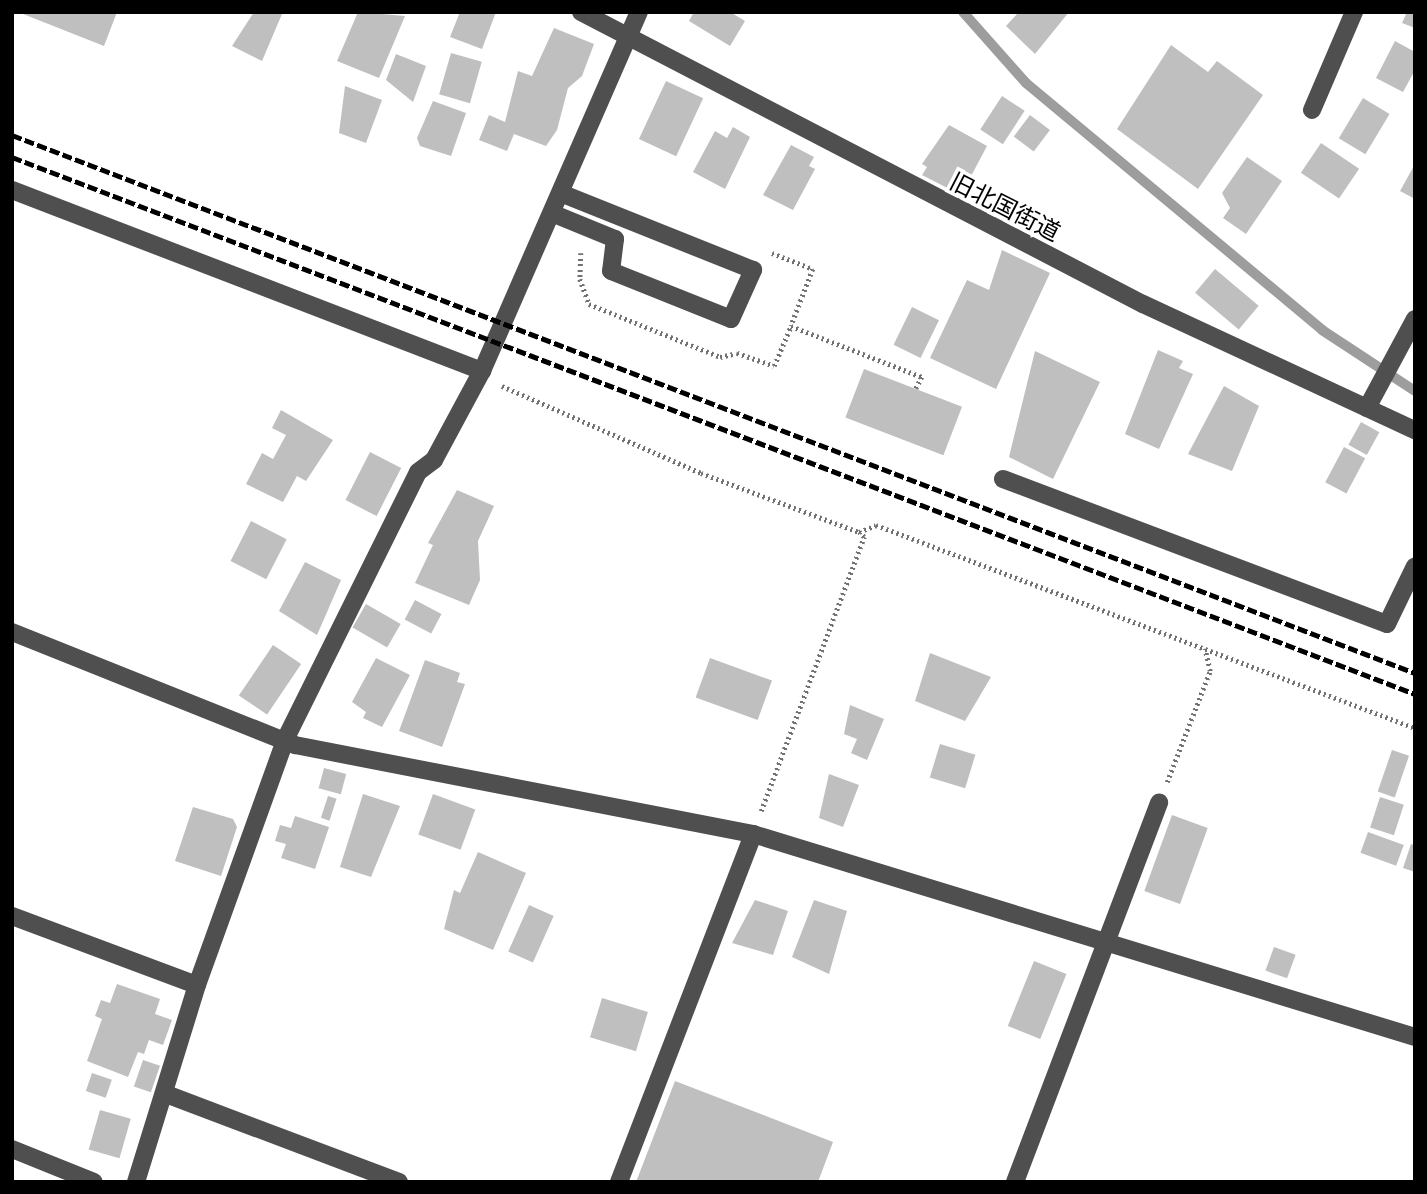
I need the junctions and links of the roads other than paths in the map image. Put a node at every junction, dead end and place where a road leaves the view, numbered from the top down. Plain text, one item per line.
1 (581, 12) edge
2 (639, 12) edge
3 (1354, 12) edge
4 (630, 37) junction
5 (1312, 110) dead end
6 (12, 190) edge
7 (563, 194) junction
8 (554, 214) junction
9 (1415, 319) edge
10 (482, 371) junction
11 (1367, 408) junction
12 (1415, 430) edge
13 (1003, 479) dead end
14 (1415, 566) edge
15 (12, 632) edge
16 (285, 740) junction
17 (1159, 802) road end
18 (753, 834) junction
19 (12, 916) edge
20 (1105, 941) junction
21 (197, 985) junction
22 (1415, 1037) edge
23 (166, 1094) junction
24 (12, 1149) edge
25 (94, 1182) edge
26 (136, 1182) edge
27 (399, 1182) edge
28 (619, 1182) edge
29 (1015, 1182) edge

1 - 4 street, 旧北国街道
2 - 4 street
3 - 5 street
4 - 7 street
4 - 11 street, 旧北国街道
6 - 10 street
7 - 8 street
7 - 8 street
8 - 10 street
9 - 11 street
10 - 16 street
11 - 12 street, 旧北国街道
13 - 14 street
15 - 16 street
16 - 18 street
16 - 21 street
17 - 20 street
18 - 20 street
18 - 28 street
19 - 21 street
20 - 22 street
20 - 29 street
21 - 23 street
23 - 26 street
23 - 27 street
24 - 25 street

